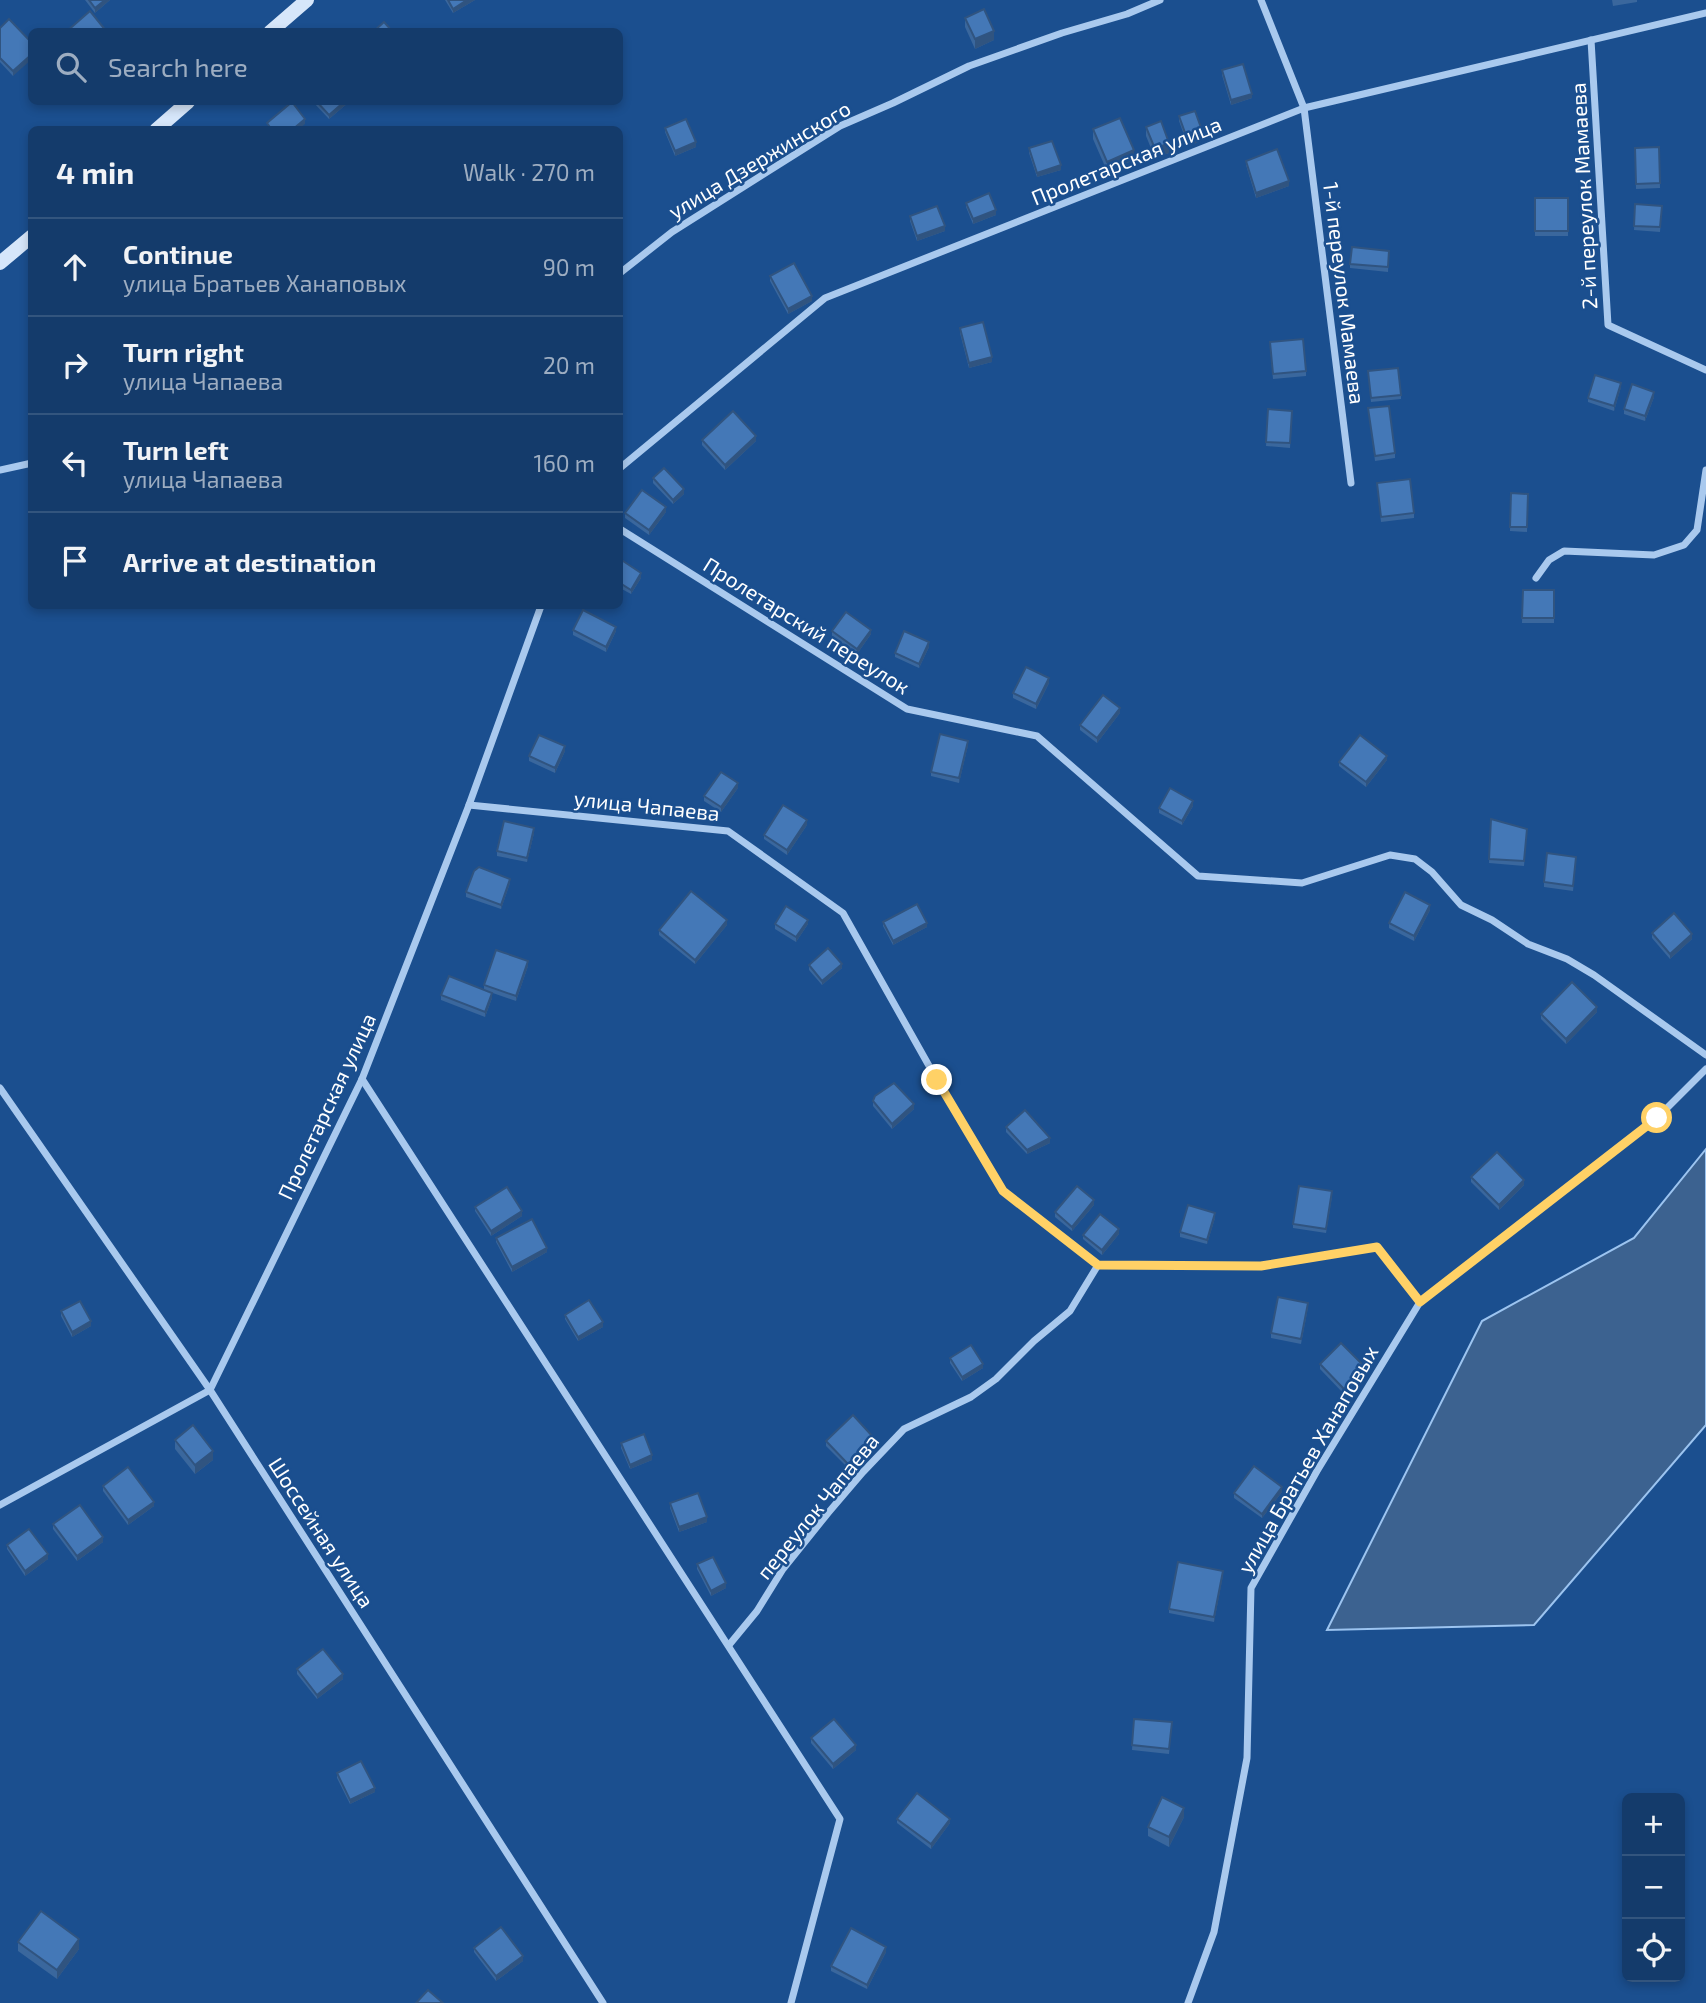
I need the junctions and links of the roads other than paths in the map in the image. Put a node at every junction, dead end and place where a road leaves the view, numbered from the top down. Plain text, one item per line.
1 (307, 0) edge
2 (1160, 0) edge
3 (1261, 0) edge
4 (1706, 13) edge
5 (275, 28) edge
6 (1591, 40) junction
7 (185, 105) edge
8 (1304, 108) junction
9 (161, 126) edge
10 (28, 239) edge
11 (0, 263) edge
12 (623, 271) edge
13 (1706, 370) edge
14 (28, 464) edge
15 (623, 466) edge
16 (0, 470) edge
17 (1706, 470) edge
18 (1351, 483) dead end
19 (623, 531) edge
20 (1536, 578) dead end
21 (540, 609) edge
22 (469, 805) junction
23 (1706, 1055) edge
24 (1706, 1069) edge
25 (362, 1079) junction
26 (0, 1088) edge
27 (1098, 1265) junction
28 (1420, 1302) junction
29 (210, 1390) junction
30 (0, 1505) edge
31 (729, 1645) junction
32 (603, 2003) edge
33 (791, 2003) edge
34 (1188, 2003) edge

1 - 5 street
2 - 12 street, улица Дзержинского
3 - 8 street, 1-й переулок Мамаева
4 - 6 street, Пролетарская улица
6 - 8 street, Пролетарская улица
6 - 13 street, 2-й переулок Мамаева
7 - 9 street
8 - 15 street, Пролетарская улица
8 - 18 street, 1-й переулок Мамаева
10 - 11 street
14 - 16 street
17 - 20 street
19 - 23 street, Пролетарский переулок
21 - 22 street, Пролетарская улица
22 - 25 street, Пролетарская улица
22 - 27 street, улица Чапаева
24 - 28 street, улица Братьев Ханаповых
25 - 29 street, Пролетарская улица
25 - 31 street
26 - 29 street, Шоссейная улица
27 - 28 street
27 - 31 street, переулок Чапаева
28 - 34 street, улица Братьев Ханаповых
29 - 30 street
29 - 32 street, Шоссейная улица
31 - 33 street

